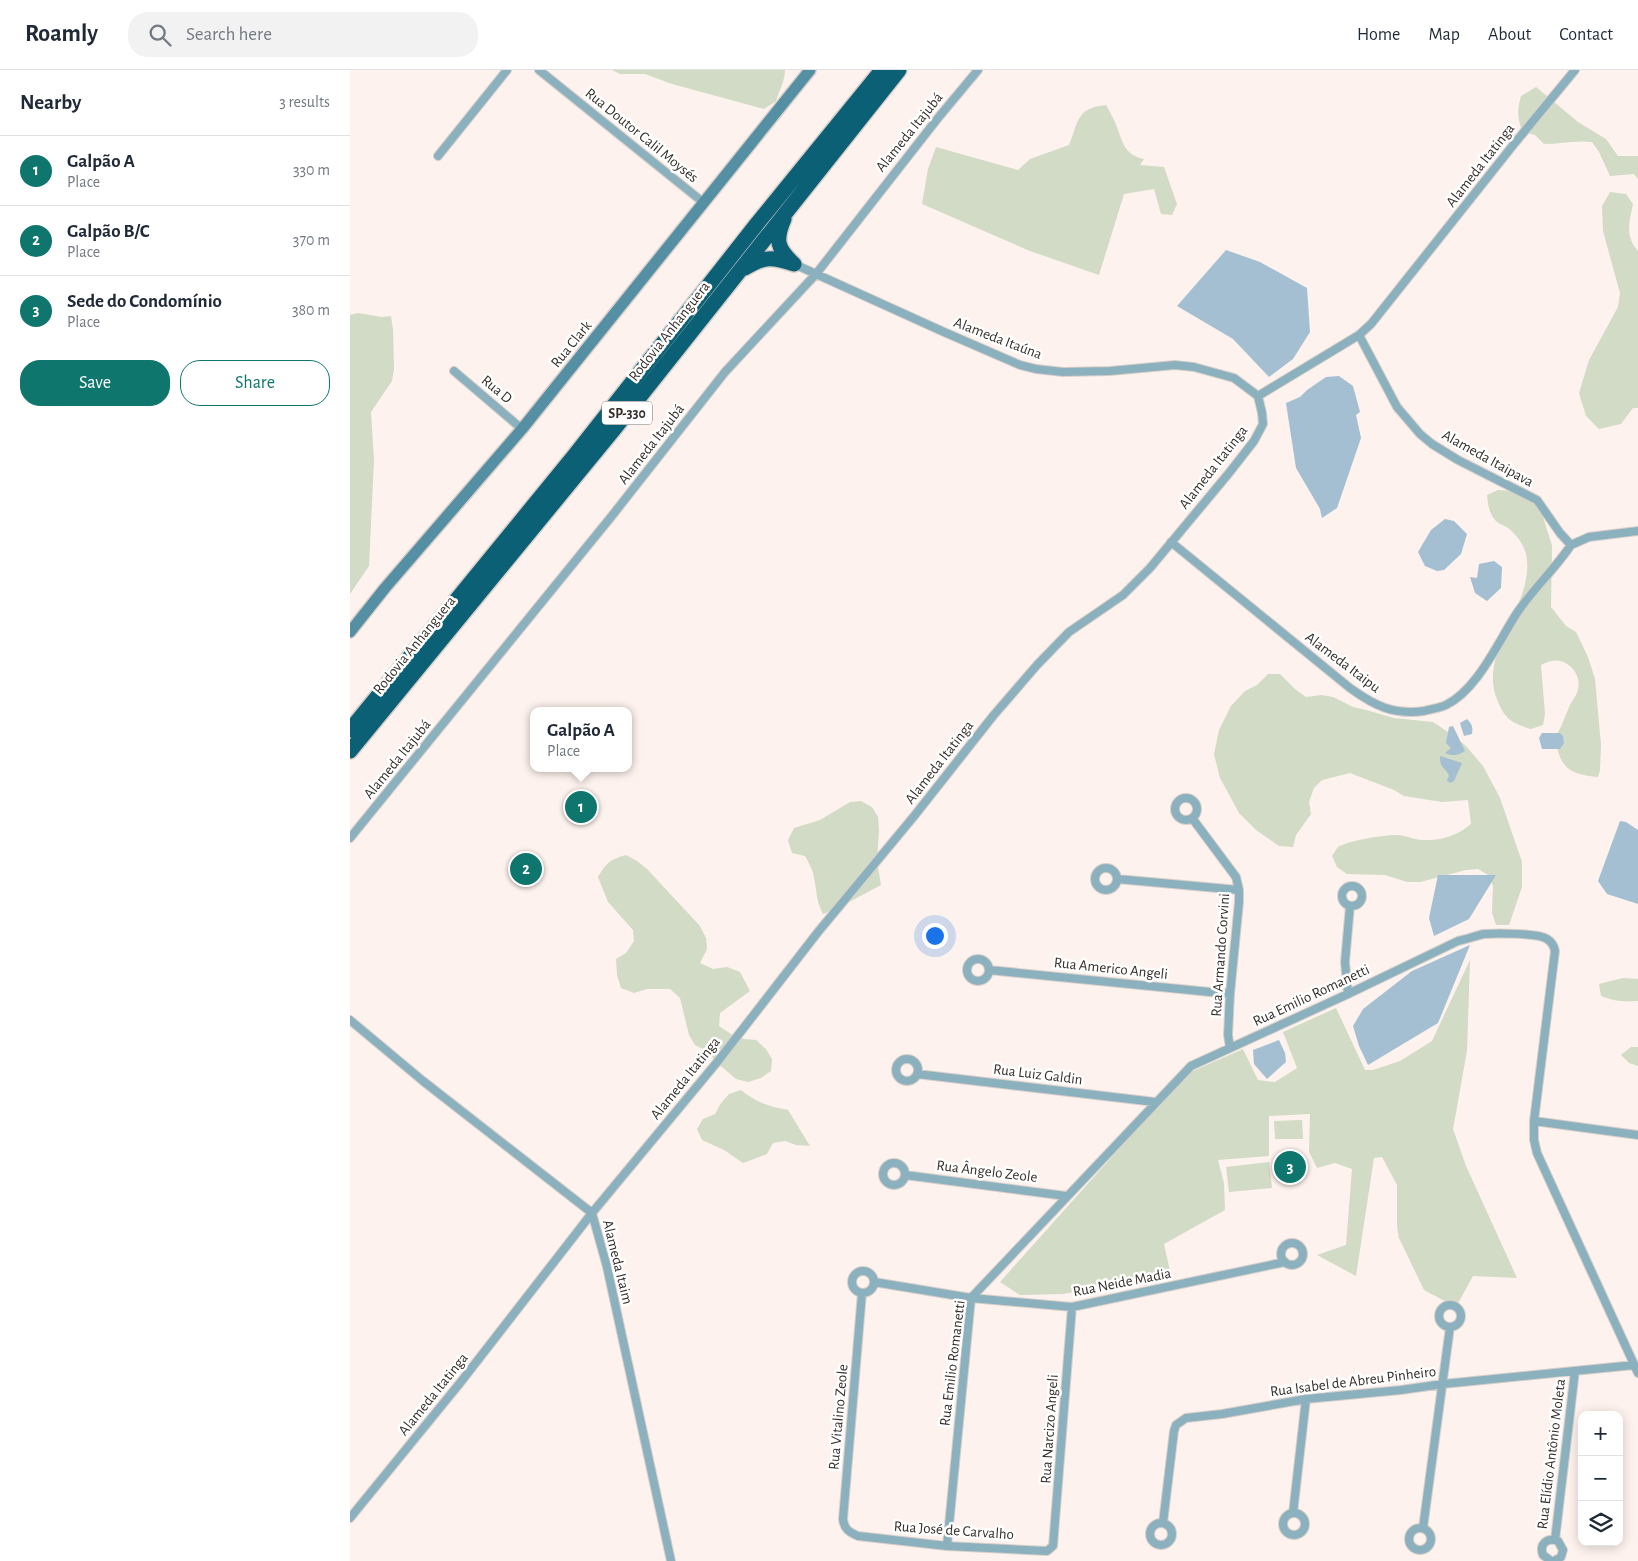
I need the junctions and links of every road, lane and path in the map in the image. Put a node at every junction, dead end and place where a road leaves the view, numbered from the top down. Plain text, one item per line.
1 (507, 70) edge
2 (539, 70) edge
3 (810, 70) edge
4 (882, 70) edge
5 (900, 70) edge
6 (909, 70) edge
7 (978, 70) edge
8 (1575, 70) edge
9 (883, 91) junction
10 (438, 156) dead end
11 (704, 203) junction
12 (787, 211) junction
13 (794, 264) junction
14 (739, 271) junction
15 (816, 274) junction
16 (1358, 335) junction
17 (454, 371) dead end
18 (1258, 396) junction
19 (522, 429) junction
20 (1638, 530) edge
21 (1171, 542) junction
22 (1571, 545) junction
23 (350, 632) edge
24 (350, 730) edge
25 (350, 751) edge
26 (1192, 818) dead end
27 (350, 838) edge
28 (1117, 879) dead end
29 (1239, 890) junction
30 (1350, 906) dead end
31 (989, 970) dead end
32 (1230, 994) junction
33 (1348, 994) junction
34 (350, 1020) edge
35 (1230, 1048) junction
36 (917, 1074) dead end
37 (1155, 1102) junction
38 (1534, 1121) junction
39 (1638, 1135) edge
40 (905, 1175) dead end
41 (1066, 1196) junction
42 (592, 1213) junction
43 (1285, 1262) dead end
44 (874, 1282) junction
45 (862, 1293) junction
46 (971, 1298) junction
47 (1072, 1307) junction
48 (1450, 1327) dead end
49 (1636, 1369) edge
50 (1574, 1371) junction
51 (1443, 1384) junction
52 (1306, 1399) junction
53 (1293, 1513) dead end
54 (350, 1518) edge
55 (1164, 1523) dead end
56 (1423, 1528) dead end
57 (858, 1536) joint
58 (1555, 1540) junction
59 (947, 1546) junction
60 (1047, 1550) joint
61 (671, 1561) edge
62 (1552, 1561) edge

1 - 10 street
2 - 11 street, Rua Doutor Calil Moysés
3 - 11 street, Rua Clark
4 - 24 highway, Rodovia Anhanguera / SP-330
5 - 9 highway, Rodovia Anhanguera / SP-330
6 - 9 highway
7 - 15 street, Alameda Itajubá
8 - 16 street, Alameda Itatinga
9 - 12 highway, Rodovia Anhanguera / SP-330
11 - 19 street, Rua Clark
12 - 13 highway
12 - 14 highway, Rodovia Anhanguera / SP-330
13 - 14 highway
13 - 15 street, Alameda Itaúna
14 - 25 highway, Rodovia Anhanguera / SP-330
15 - 18 street, Alameda Itaúna
15 - 27 street, Alameda Itajubá
16 - 18 street, Alameda Itatinga
16 - 22 street, Alameda Itaipava
17 - 19 street, Rua D
18 - 21 street, Alameda Itatinga
19 - 23 street, Rua Clark
20 - 22 street
21 - 22 street, Alameda Itaipu
21 - 42 street, Alameda Itatinga
26 - 29 street, Rua Armando Corvini
28 - 29 street
29 - 32 street, Rua Armando Corvini
30 - 33 street
31 - 32 street, Rua Americo Angeli
32 - 35 street, Rua Armando Corvini
33 - 35 street, Rua Emilio Romanetti
33 - 38 street, Rua Emilio Romanetti
34 - 42 street, Alameda Itaim
35 - 37 street, Rua Emilio Romanetti
36 - 37 street, Rua Luiz Galdin
37 - 41 street, Rua Emilio Romanetti
38 - 39 street
38 - 49 street, Rua Emilio Romanetti
40 - 41 street, Rua Ângelo Zeole
41 - 46 street, Rua Emilio Romanetti
42 - 54 street, Alameda Itatinga
42 - 61 street, Alameda Itaim
43 - 47 street, Rua Neide Madia
44 - 45 street
44 - 45 street, Rua Vitalino Zeole
44 - 46 street, Rua Neide Madia
45 - 57 street, Rua Vitalino Zeole
46 - 47 street, Rua Neide Madia
46 - 59 street, Rua Emilio Romanetti
47 - 60 street, Rua Narcizo Angeli
48 - 51 street
49 - 50 street, Rua Isabel de Abreu Pinheiro
50 - 51 street, Rua Isabel de Abreu Pinheiro
50 - 58 street, Rua Elídio Antônio Moleta
51 - 52 street, Rua Isabel de Abreu Pinheiro
51 - 56 street
52 - 53 street
52 - 55 street, Rua Isabel de Abreu Pinheiro
57 - 59 street, Rua José de Carvalho
58 - 62 street, Rua Elídio Antônio Moleta
58 - 62 street, Rua Elídio Antônio Moleta
59 - 60 street, Rua José de Carvalho

